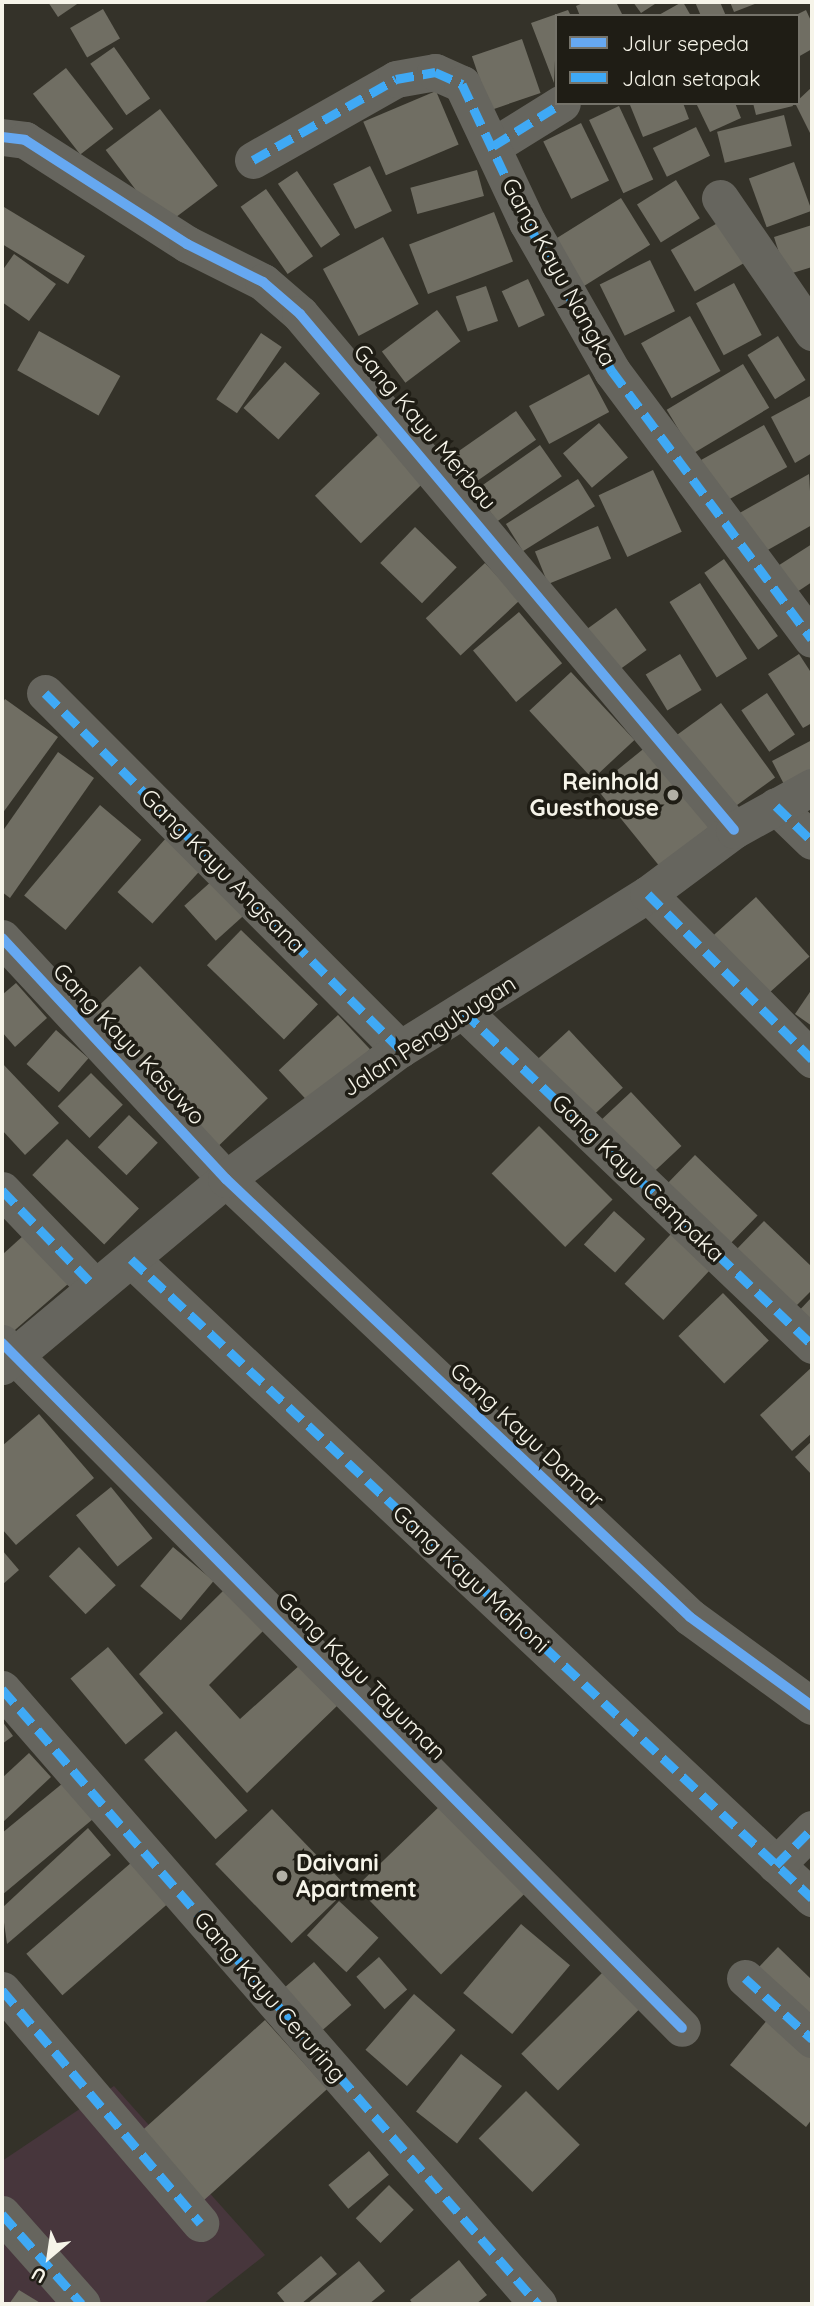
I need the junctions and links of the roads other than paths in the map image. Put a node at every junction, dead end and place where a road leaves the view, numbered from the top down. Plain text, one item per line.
1 (559, 105) edge
2 (7, 136) edge
3 (493, 146) junction
4 (253, 160) dead end
5 (720, 198) dead end
6 (812, 332) edge
7 (812, 639) edge
8 (45, 692) dead end
9 (812, 787) edge
10 (776, 806) junction
11 (734, 830) junction
12 (812, 841) edge
13 (648, 894) junction
14 (2, 938) edge
15 (464, 1012) junction
16 (400, 1049) junction
17 (812, 1059) edge
18 (226, 1179) junction
19 (2, 1190) edge
20 (131, 1259) junction
21 (95, 1287) junction
22 (812, 1345) edge
23 (5, 1354) edge
24 (2, 1689) edge
25 (812, 1706) edge
26 (812, 1829) edge
27 (776, 1865) junction
28 (812, 1898) edge
29 (745, 1978) dead end
30 (2, 1990) edge
31 (682, 2028) dead end
32 (812, 2039) edge
33 (2, 2214) edge
34 (200, 2223) dead end
35 (82, 2304) edge
36 (538, 2304) edge

1 - 3 street
2 - 11 street, Gang Kayu Merbau
3 - 4 street, Gang Kayu Nangka
3 - 7 street, Gang Kayu Nangka
5 - 6 street
8 - 16 street, Gang Kayu Angsana
9 - 10 street, Jalan Pengubugan
10 - 11 street, Jalan Pengubugan
10 - 12 street
11 - 13 street, Jalan Pengubugan
13 - 15 street, Jalan Pengubugan
13 - 17 street
14 - 18 street, Gang Kayu Kasuwo
15 - 16 street, Jalan Pengubugan
15 - 22 street, Gang Kayu Cempaka
16 - 18 street, Jalan Pengubugan
18 - 20 street, Jalan Pengubugan
18 - 25 street, Gang Kayu Damar
19 - 21 street
20 - 21 street, Jalan Pengubugan
20 - 27 street, Gang Kayu Mahoni
21 - 23 street, Jalan Pengubugan
23 - 31 street, Gang Kayu Tayuman
24 - 36 street, Gang Kayu Ceruring
26 - 27 street
27 - 28 street, Gang Kayu Mahoni
29 - 32 street
30 - 34 street
33 - 35 street

